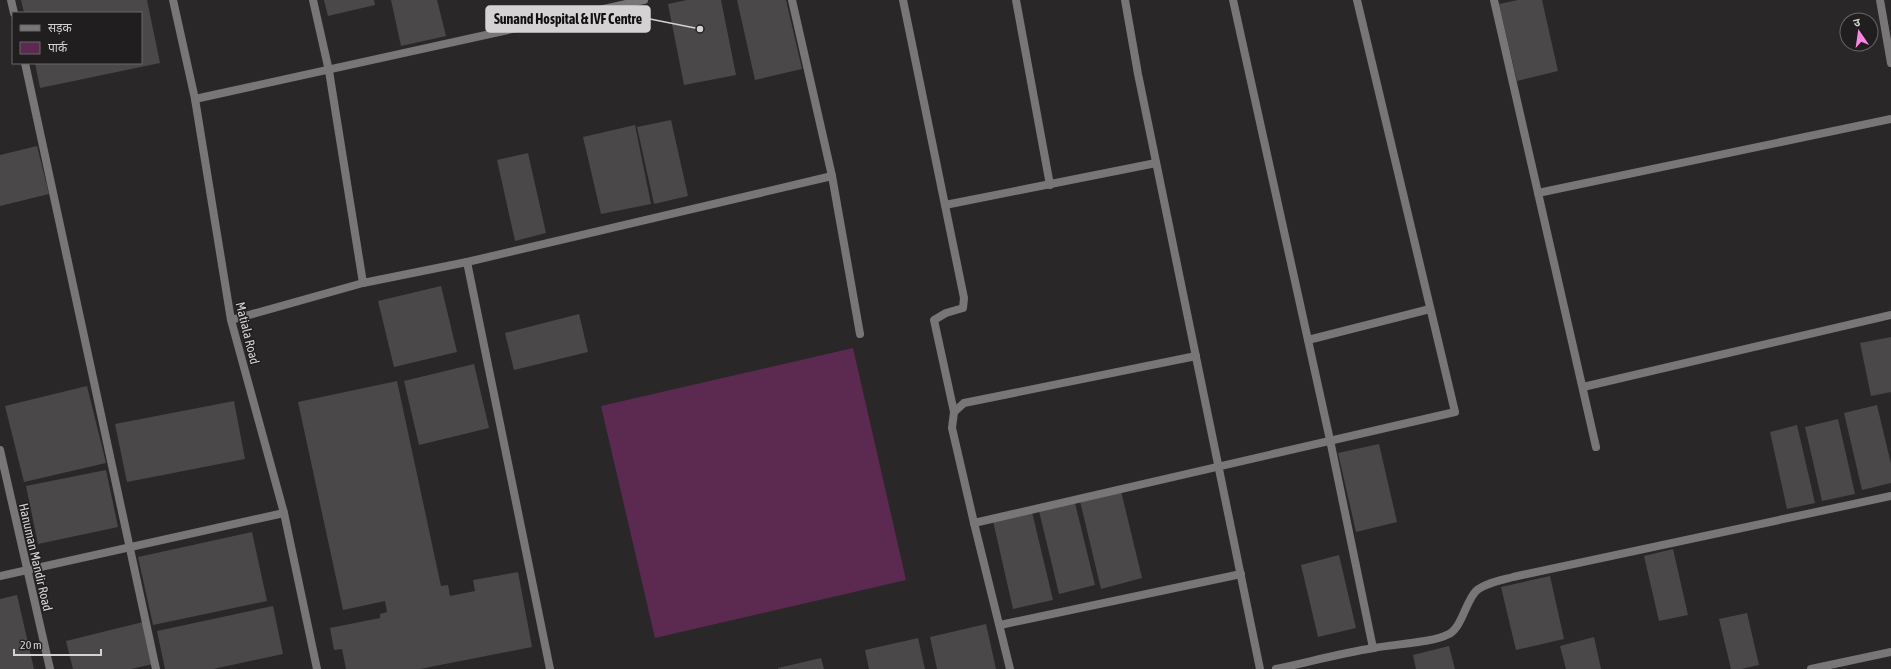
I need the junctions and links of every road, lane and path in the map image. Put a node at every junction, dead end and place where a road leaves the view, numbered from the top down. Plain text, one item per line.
1 (11, 0) edge
2 (173, 0) edge
3 (313, 0) edge
4 (644, 0) edge
5 (792, 0) edge
6 (903, 0) edge
7 (1016, 0) edge
8 (1125, 0) edge
9 (1233, 0) edge
10 (1357, 0) edge
11 (1494, 0) edge
12 (1880, 0) edge
13 (14, 12) edge
14 (1891, 63) edge
15 (25, 64) edge
16 (329, 71) junction
17 (195, 100) junction
18 (1891, 119) edge
19 (1156, 163) junction
20 (832, 176) junction
21 (1050, 184) junction
22 (1538, 193) junction
23 (945, 205) junction
24 (467, 262) junction
25 (364, 283) junction
26 (1430, 309) junction
27 (1891, 315) edge
28 (231, 320) junction
29 (860, 334) dead end
30 (1308, 340) junction
31 (1196, 356) junction
32 (1582, 387) junction
33 (954, 412) junction
34 (1330, 440) junction
35 (1596, 447) dead end
36 (0, 453) edge
37 (1218, 466) junction
38 (1891, 496) edge
39 (284, 513) junction
40 (974, 523) junction
41 (131, 547) junction
42 (26, 570) junction
43 (1241, 574) junction
44 (0, 576) edge
45 (1000, 625) junction
46 (1373, 648) junction
47 (1891, 652) edge
48 (50, 669) edge
49 (156, 669) edge
50 (317, 669) edge
51 (550, 669) edge
52 (1010, 669) edge
53 (1260, 669) edge
54 (1276, 669) edge
55 (1810, 669) edge

1 - 13 street
2 - 17 street, Matiala Road
3 - 16 street
4 - 16 street
5 - 20 street
6 - 23 street
7 - 21 street
8 - 19 street
9 - 30 street
10 - 26 street
11 - 22 street
12 - 14 street
15 - 41 street
16 - 17 street
16 - 25 street
17 - 28 street, Matiala Road
18 - 22 street
19 - 21 street
19 - 31 street
20 - 24 street
20 - 29 street
21 - 23 street
22 - 32 street
23 - 33 street
24 - 25 street
24 - 51 street
25 - 28 street
26 - 30 street
26 - 34 street
27 - 32 street
28 - 39 street, Matiala Road
30 - 34 street
31 - 33 street
31 - 37 street
32 - 35 street
33 - 40 street
34 - 37 street
34 - 46 street
36 - 42 street, Hanuman Mandir Road
37 - 40 street
37 - 43 street
38 - 46 street
39 - 41 street
39 - 50 street, Matiala Road
40 - 45 street
41 - 42 street
41 - 49 street
42 - 44 street
42 - 48 street, Hanuman Mandir Road
43 - 45 street
43 - 53 street
45 - 52 street
46 - 54 street
47 - 55 street

